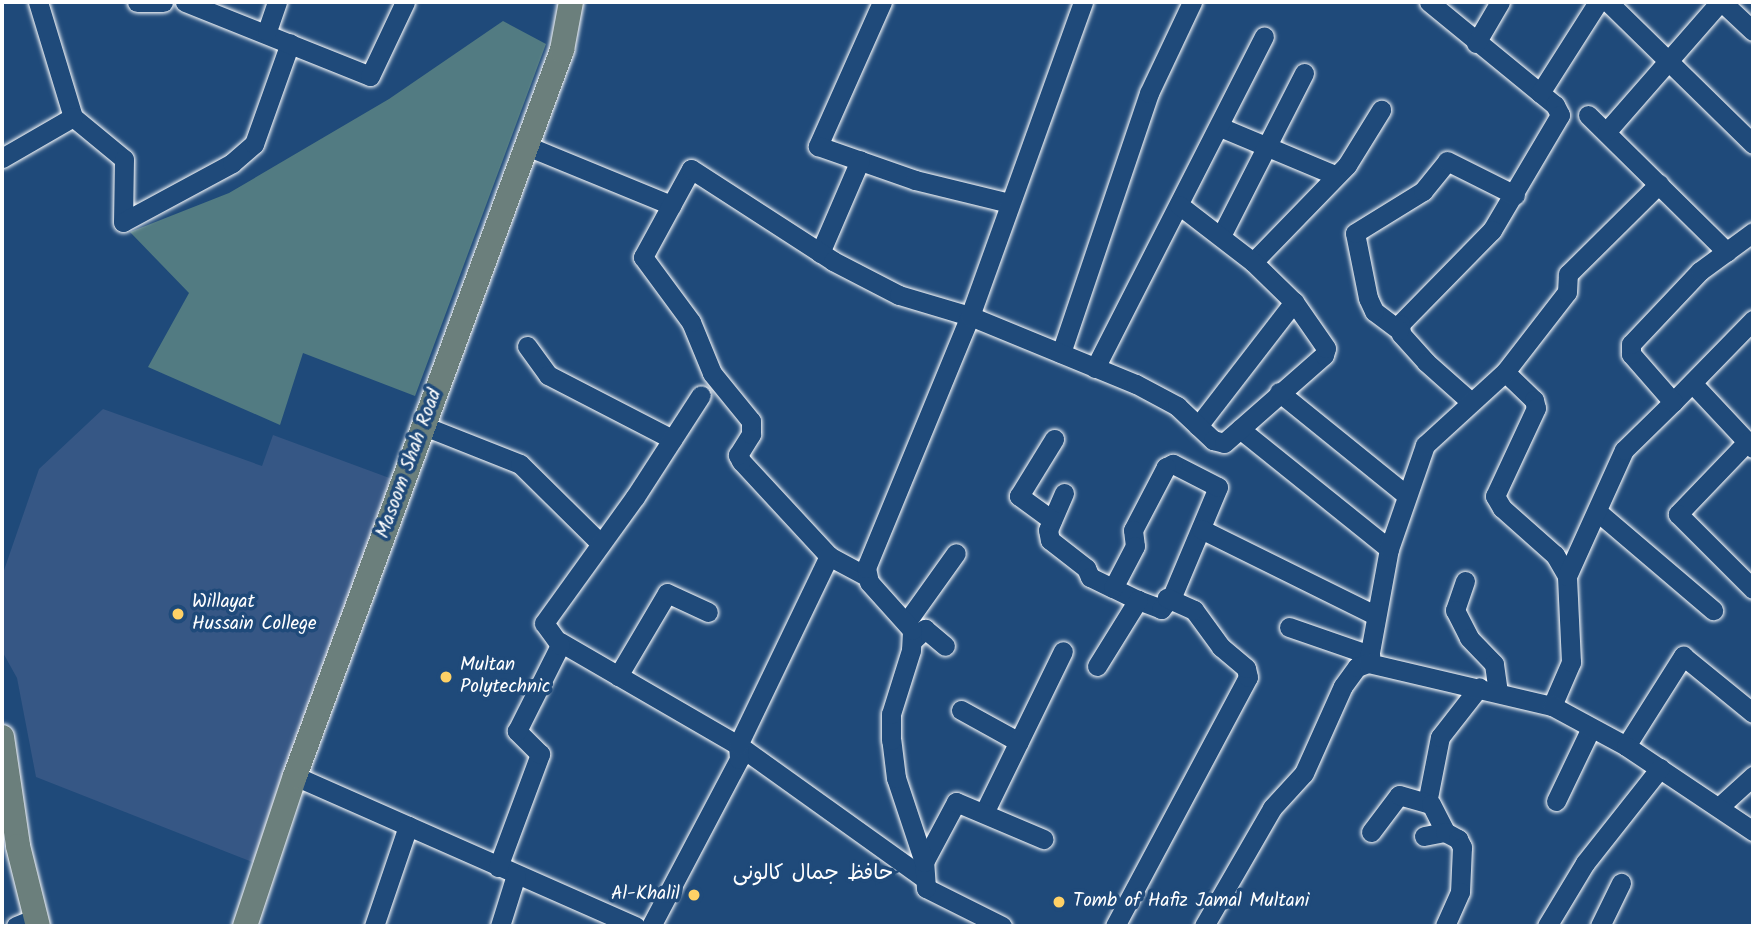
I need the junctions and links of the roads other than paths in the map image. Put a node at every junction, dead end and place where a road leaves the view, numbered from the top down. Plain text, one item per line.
1 (38, 2) edge
2 (137, 2) edge
3 (163, 2) edge
4 (185, 2) edge
5 (276, 2) edge
6 (405, 2) edge
7 (571, 2) edge
8 (882, 2) edge
9 (1083, 2) edge
10 (1192, 2) edge
11 (1429, 2) edge
12 (1500, 2) edge
13 (1598, 2) edge
14 (1608, 2) edge
15 (1721, 2) edge
16 (267, 31) junction
17 (1753, 31) edge
18 (1264, 37) dead end
19 (290, 43) junction
20 (1476, 43) junction
21 (1669, 61) junction
22 (1304, 73) dead end
23 (1540, 93) junction
24 (1381, 110) dead end
25 (1588, 115) dead end
26 (73, 117) junction
27 (1220, 127) junction
28 (1607, 131) junction
29 (1753, 145) edge
30 (527, 146) junction
31 (1269, 147) junction
32 (2, 158) edge
33 (860, 160) junction
34 (1335, 175) junction
35 (1659, 184) junction
36 (1515, 195) junction
37 (1009, 203) junction
38 (671, 205) junction
39 (1179, 205) junction
40 (1753, 232) edge
41 (1220, 236) junction
42 (1727, 252) junction
43 (820, 253) junction
44 (1253, 262) junction
45 (1294, 302) junction
46 (970, 316) junction
47 (1753, 320) edge
48 (1399, 330) junction
49 (527, 346) dead end
50 (1061, 354) junction
51 (1095, 368) junction
52 (1505, 372) junction
53 (1693, 384) junction
54 (1279, 392) junction
55 (701, 395) dead end
56 (1471, 402) junction
57 (1673, 402) junction
58 (424, 426) junction
59 (1198, 426) junction
60 (1240, 429) junction
61 (672, 439) junction
62 (1054, 439) dead end
63 (1750, 445) edge
64 (1063, 493) dead end
65 (1406, 495) junction
66 (1599, 513) junction
67 (1052, 520) junction
68 (1201, 529) junction
69 (599, 542) junction
70 (1389, 548) junction
71 (956, 553) dead end
72 (829, 556) junction
73 (866, 576) junction
74 (1567, 576) junction
75 (1465, 581) dead end
76 (1113, 589) junction
77 (1753, 589) edge
78 (1167, 597) junction
79 (1138, 600) junction
80 (1713, 610) dead end
81 (708, 612) dead end
82 (1374, 615) junction
83 (908, 620) junction
84 (1289, 627) dead end
85 (912, 641) junction
86 (560, 642) junction
87 (945, 646) dead end
88 (1063, 651) dead end
89 (1369, 659) junction
90 (1097, 666) dead end
91 (618, 677) junction
92 (1489, 690) junction
93 (1552, 706) junction
94 (961, 710) dead end
95 (1753, 712) edge
96 (1591, 727) junction
97 (2, 737) edge
98 (1019, 743) junction
99 (738, 746) junction
100 (1626, 746) junction
101 (1660, 768) junction
102 (295, 776) junction
103 (1753, 776) edge
104 (1556, 801) dead end
105 (1427, 803) junction
106 (1720, 806) junction
107 (984, 813) junction
108 (408, 826) junction
109 (1753, 831) edge
110 (1371, 832) dead end
111 (1445, 832) junction
112 (1424, 836) dead end
113 (1043, 839) dead end
114 (10, 845) edge
115 (924, 870) junction
116 (507, 871) junction
117 (1621, 883) dead end
118 (30, 924) edge
119 (245, 926) edge
120 (374, 926) edge
121 (500, 926) edge
122 (635, 926) edge
123 (651, 926) edge
124 (1002, 926) edge
125 (1115, 926) edge
126 (1204, 926) edge
127 (1446, 926) edge
128 (1546, 926) edge
129 (1600, 926) edge

1 - 26 street
2 - 3 street
4 - 16 street
5 - 16 street
6 - 19 street
7 - 30 main road, Masoom Shah Road
8 - 33 street
9 - 37 street
10 - 50 street
11 - 20 street
12 - 20 street
13 - 23 street
14 - 21 street
15 - 17 street
15 - 21 street
16 - 19 street
18 - 27 street
19 - 26 street
20 - 23 street
21 - 28 street
21 - 29 street
22 - 31 street
23 - 36 street
24 - 34 street
25 - 28 street
26 - 32 street
27 - 31 street
27 - 39 street
28 - 35 street
30 - 38 street
30 - 58 main road, Masoom Shah Road
31 - 34 street
31 - 41 street
33 - 37 street
33 - 43 street
34 - 44 street
35 - 42 street
35 - 52 street
36 - 48 street
36 - 48 street
37 - 46 street
38 - 43 street
38 - 72 street
39 - 41 street
39 - 51 street
40 - 42 street
41 - 44 street
42 - 57 street
43 - 46 street
44 - 45 street
45 - 54 street
45 - 59 street
46 - 50 street
46 - 73 street
47 - 53 street
48 - 56 street
49 - 61 street
50 - 51 street
51 - 59 street
52 - 56 street
52 - 74 street
53 - 57 street
53 - 63 street
54 - 60 street
54 - 65 street
55 - 61 street
56 - 65 street
57 - 66 street
58 - 69 street
58 - 102 main road, Masoom Shah Road
59 - 60 street
60 - 70 street
61 - 69 street
62 - 67 street
63 - 77 street
64 - 67 street
65 - 70 street
66 - 74 street
66 - 80 street
67 - 76 street
68 - 76 street
68 - 78 street
68 - 82 street
69 - 86 street
70 - 82 street
71 - 83 street
72 - 73 street
72 - 99 street
73 - 83 street
74 - 93 street
75 - 92 street
76 - 79 street
78 - 79 street
78 - 125 street
79 - 90 street
81 - 91 street
82 - 89 street
83 - 85 street
84 - 89 street
85 - 87 street
85 - 115 street
86 - 91 street
86 - 116 street
88 - 98 street
89 - 92 street
89 - 126 street
91 - 99 street
92 - 93 street
92 - 105 street
93 - 96 street
94 - 98 street
95 - 100 street
96 - 100 street
96 - 104 street
97 - 114 main road
98 - 107 street
99 - 115 street
99 - 123 street
100 - 101 street
101 - 106 street
101 - 128 street
102 - 108 street
102 - 119 main road, Masoom Shah Road
103 - 106 street
105 - 110 street
105 - 111 street
106 - 109 street
107 - 113 street
107 - 115 street
108 - 116 street
108 - 120 street
111 - 112 street
111 - 127 street
114 - 118 main road
115 - 124 street
116 - 121 street
116 - 122 street
117 - 129 street

